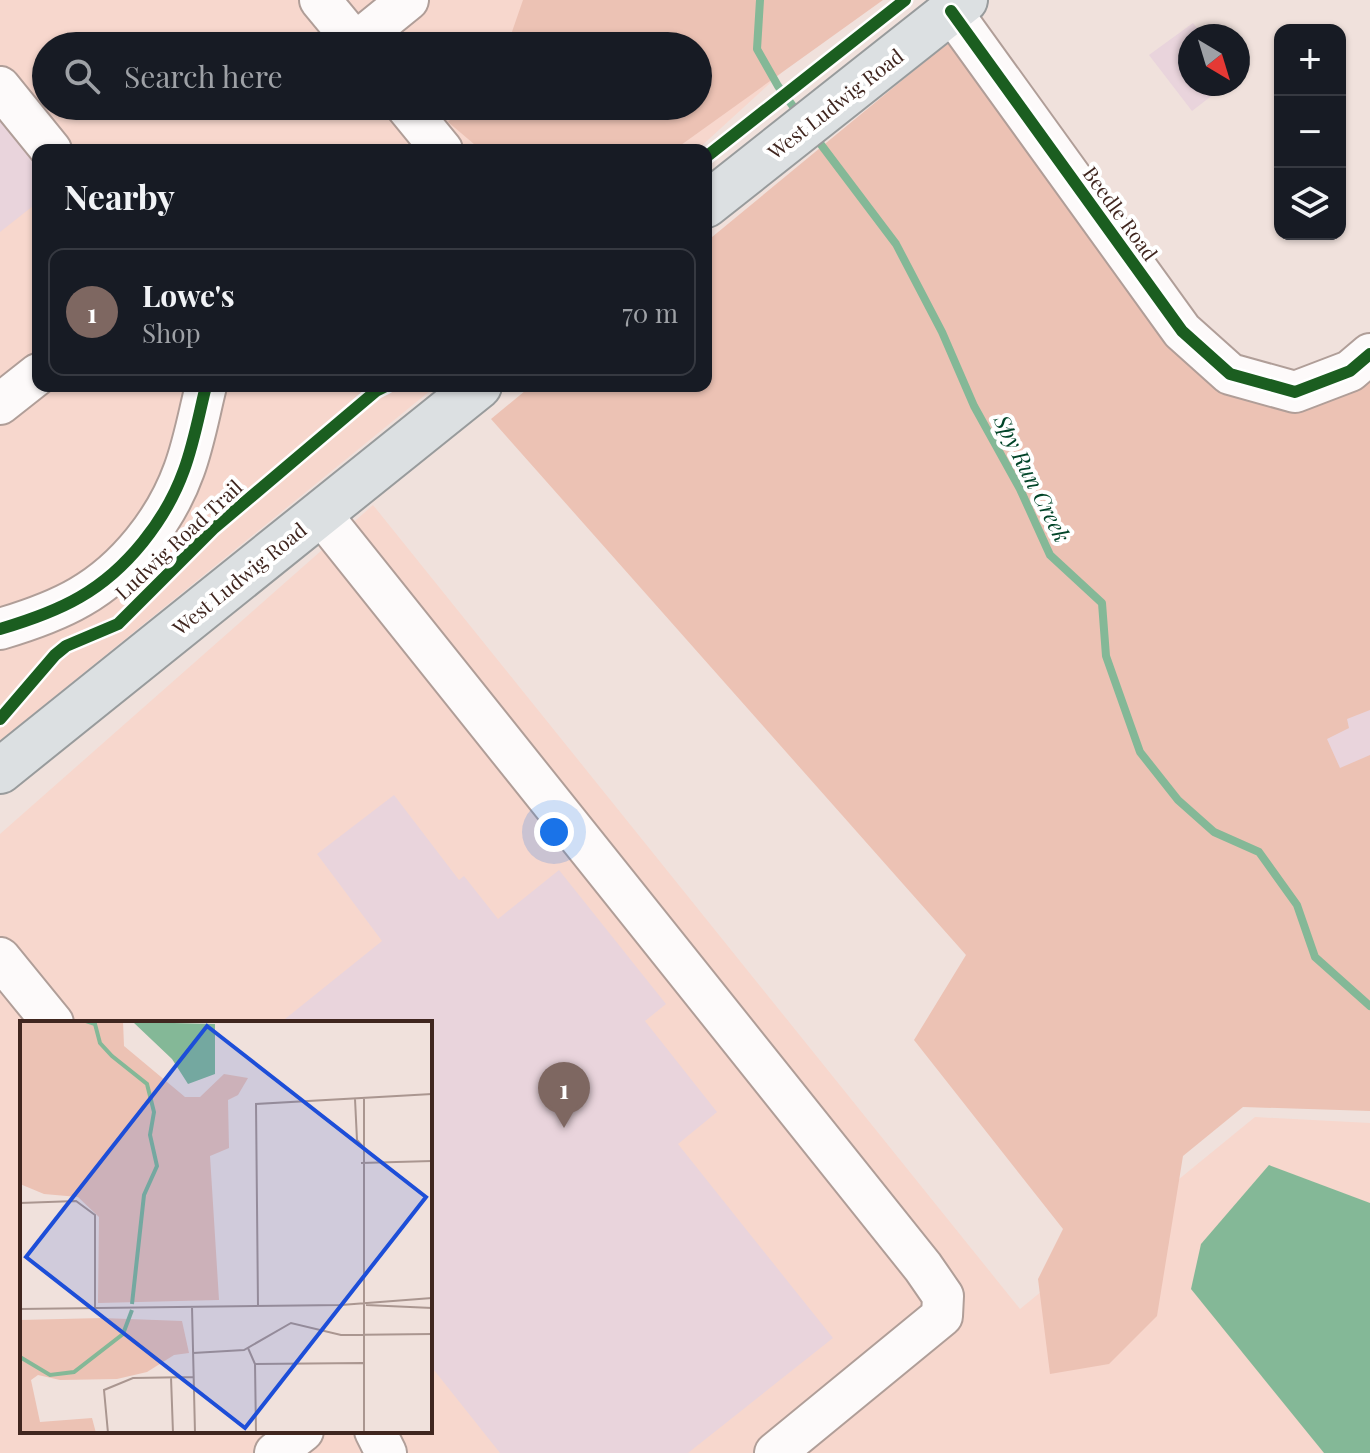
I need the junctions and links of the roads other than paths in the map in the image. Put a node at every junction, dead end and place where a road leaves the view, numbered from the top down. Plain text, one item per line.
1 (320, 0) edge
2 (408, 0) edge
3 (958, 6) edge
4 (346, 32) edge
5 (370, 32) edge
6 (0, 87) edge
7 (414, 120) edge
8 (46, 144) edge
9 (428, 144) edge
10 (712, 200) edge
11 (1370, 354) edge
12 (32, 379) edge
13 (204, 392) edge
14 (471, 392) edge
15 (0, 404) edge
16 (320, 513) junction
17 (0, 629) edge
18 (0, 771) edge
19 (0, 958) edge
20 (51, 1021) edge
21 (300, 1433) edge
22 (376, 1433) edge
23 (275, 1453) edge
24 (386, 1453) edge
25 (775, 1453) edge

1 - 4 street
2 - 5 street
3 - 10 main road, West Ludwig Road
3 - 11 street, Beedle Road
6 - 8 street
7 - 9 street
12 - 15 street
13 - 17 street
14 - 16 main road, West Ludwig Road
16 - 18 main road, West Ludwig Road
16 - 25 street
19 - 20 street
21 - 23 street
22 - 24 street

